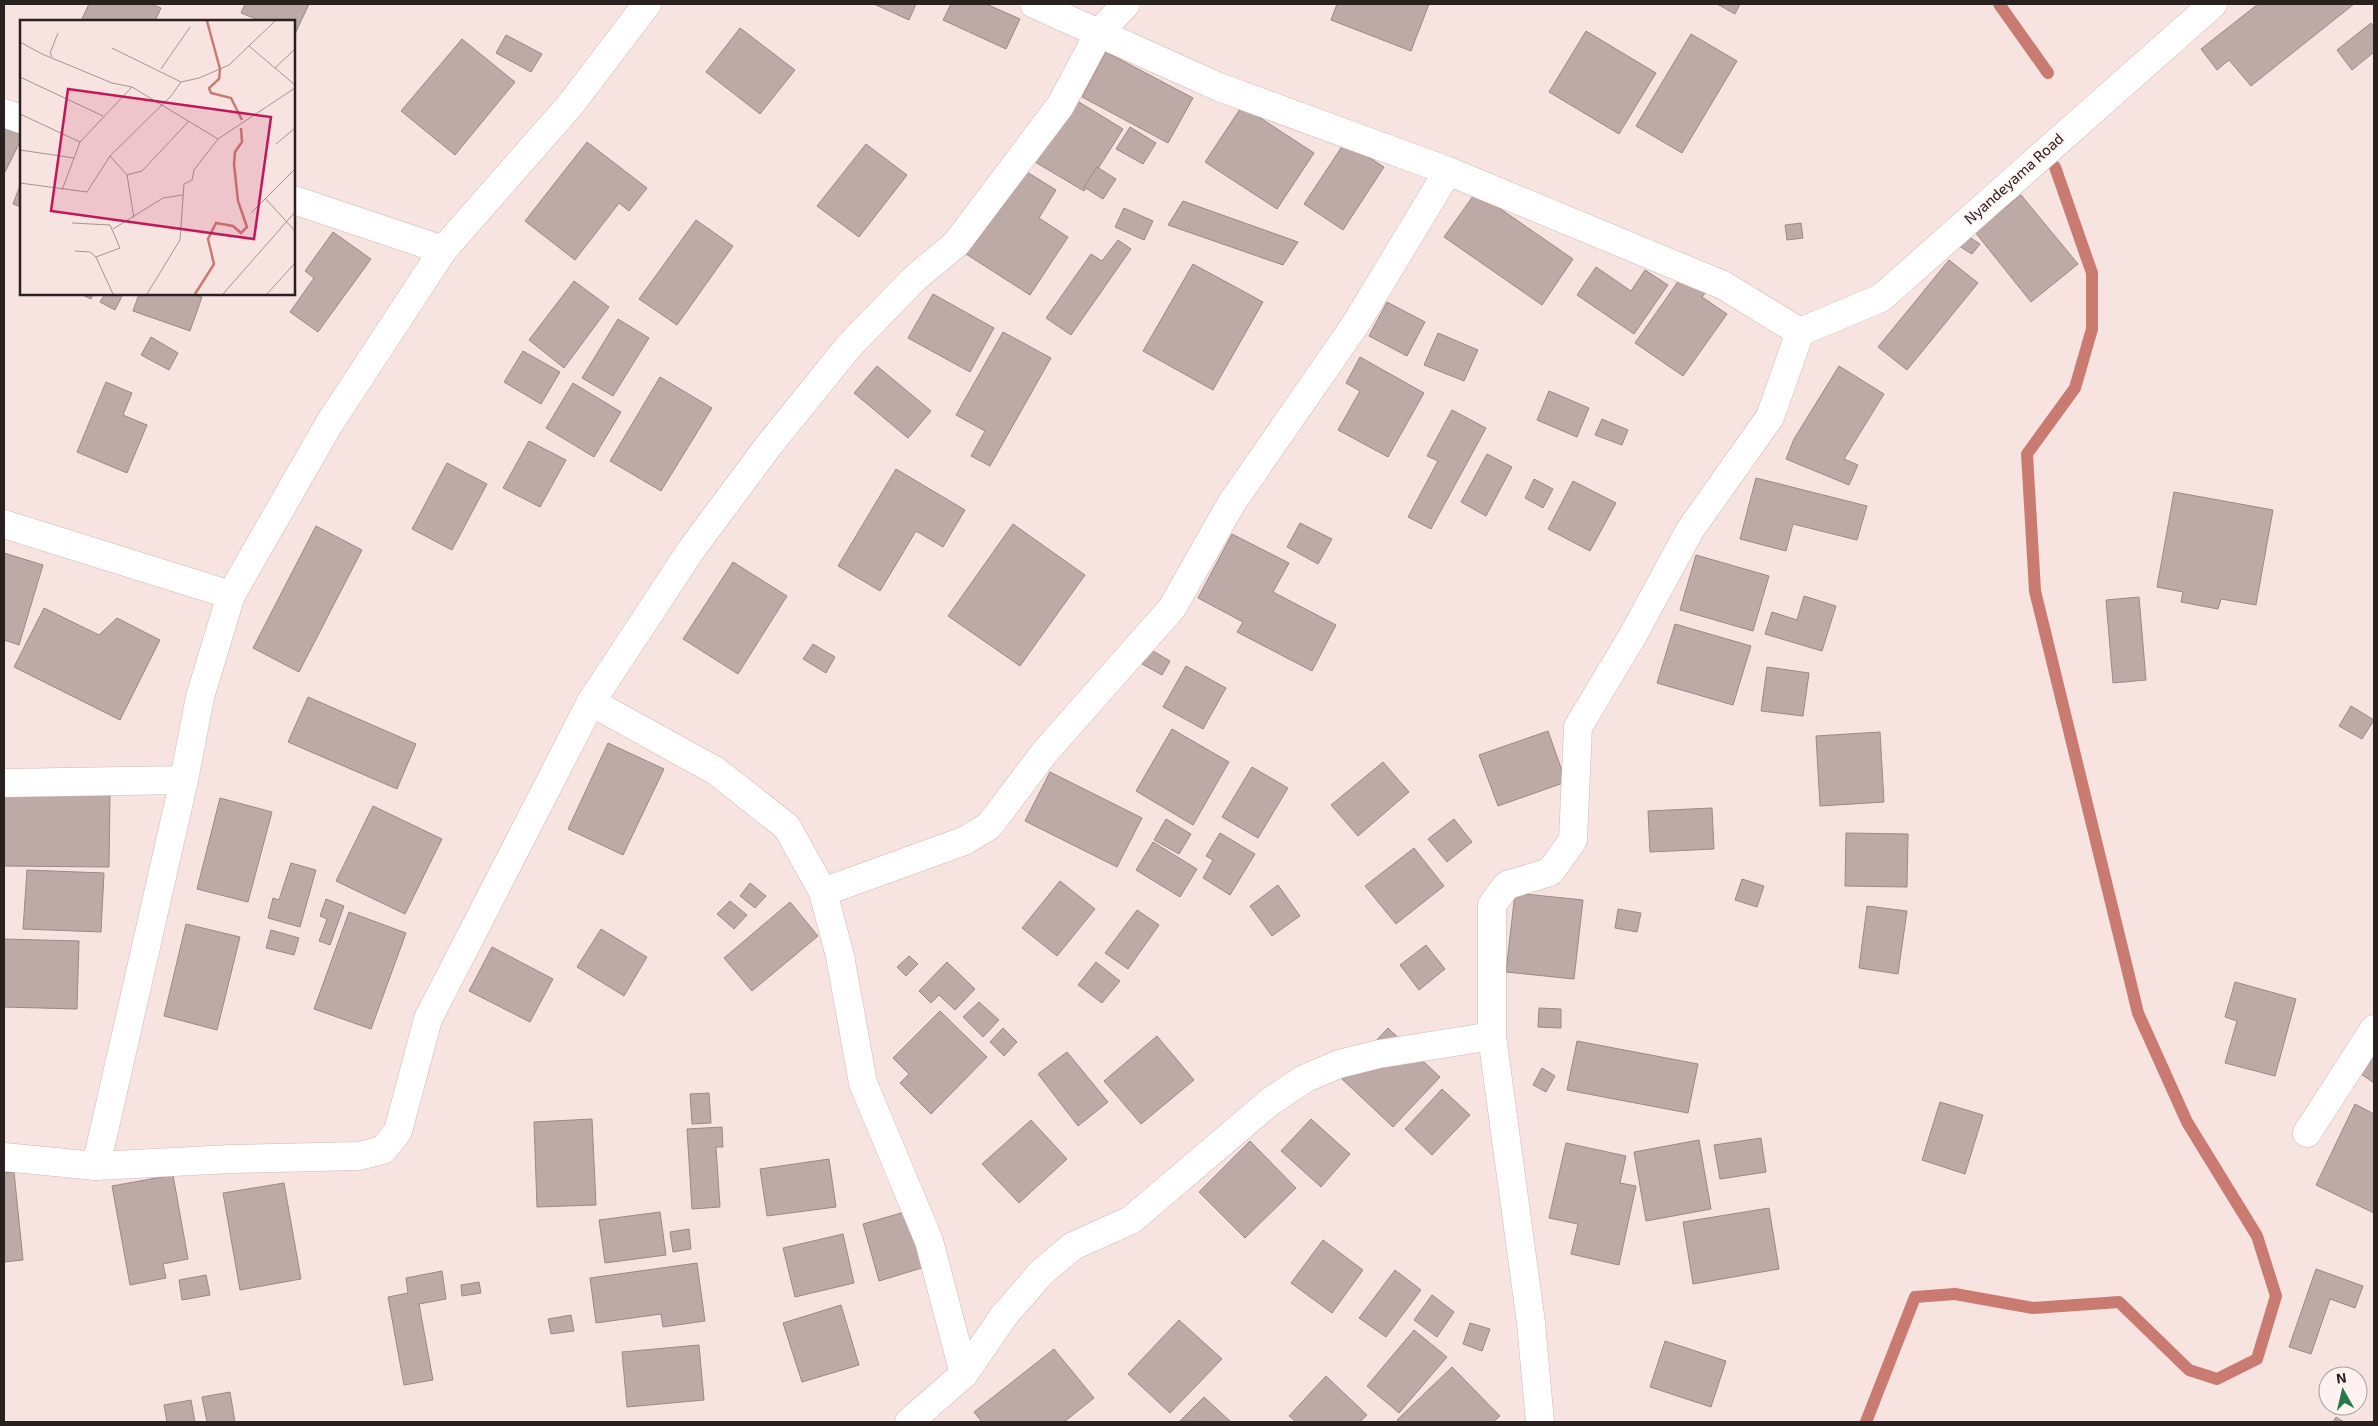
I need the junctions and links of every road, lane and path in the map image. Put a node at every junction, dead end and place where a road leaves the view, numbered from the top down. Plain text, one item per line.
1 (647, 4) edge
2 (1034, 4) edge
3 (1126, 4) edge
4 (2214, 4) edge
5 (1099, 33) junction
6 (4, 113) edge
7 (20, 120) edge
8 (1448, 172) junction
9 (295, 200) edge
10 (443, 250) junction
11 (1800, 332) junction
12 (4, 524) edge
13 (231, 595) junction
14 (591, 702) junction
15 (184, 780) junction
16 (4, 783) edge
17 (823, 892) junction
18 (2374, 1029) edge
19 (1492, 1036) junction
20 (2307, 1133) dead end
21 (4, 1157) edge
22 (96, 1166) junction
23 (964, 1374) junction
24 (909, 1422) edge
25 (1540, 1422) edge

1 - 10 street
2 - 5 street
3 - 5 street
4 - 11 street, Nyandeyama Road
5 - 8 street
5 - 14 street
6 - 7 street
8 - 11 street
8 - 17 street
9 - 10 street
10 - 13 street
11 - 19 street
12 - 13 street
13 - 15 street
14 - 17 street
14 - 22 street
15 - 16 street
15 - 22 street
17 - 23 street
18 - 20 street
19 - 23 street
19 - 25 street
21 - 22 street
23 - 24 street

